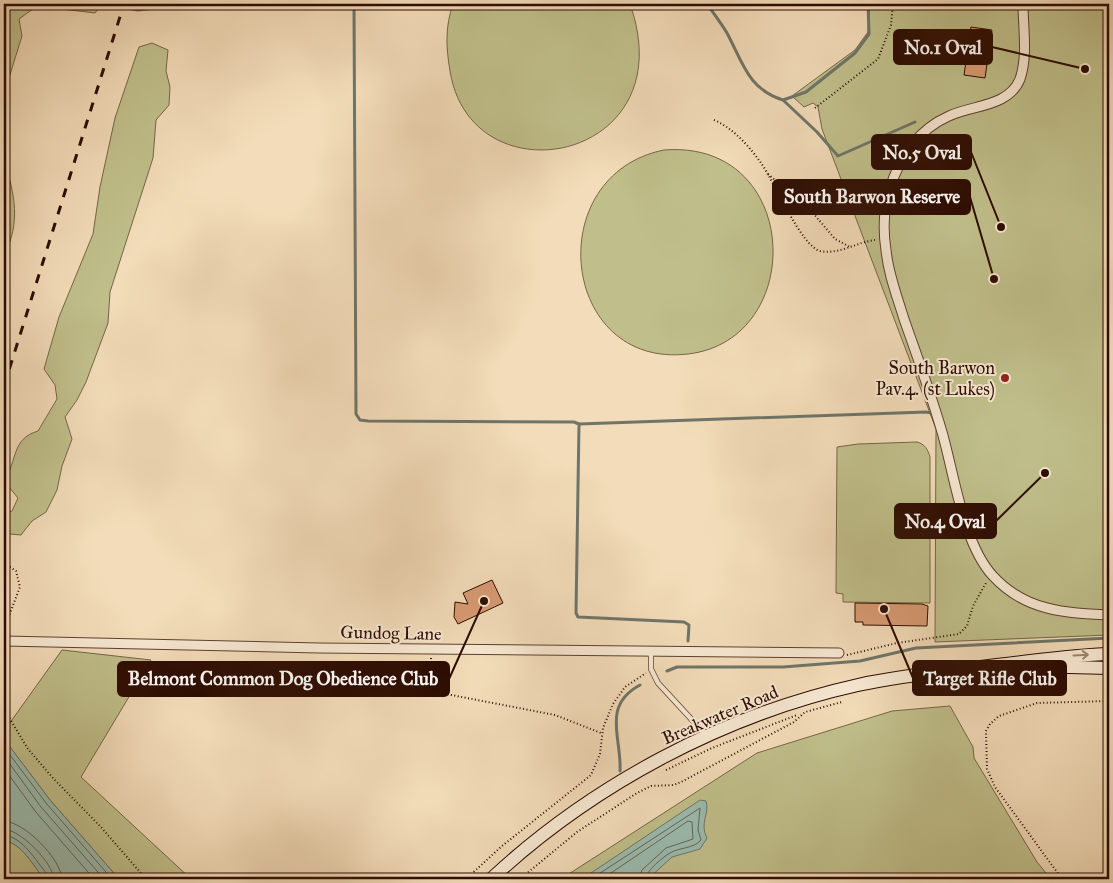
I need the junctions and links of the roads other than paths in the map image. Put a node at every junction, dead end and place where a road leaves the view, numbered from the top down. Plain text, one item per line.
1 (1023, 4) edge
2 (1109, 615) edge
3 (4, 641) edge
4 (650, 652) junction
5 (839, 653) road end
6 (1109, 654) edge
7 (998, 665) junction
8 (1109, 668) edge
9 (708, 737) junction
10 (492, 879) edge

1 - 2 street
3 - 4 street, Gundog Lane
4 - 5 street, Gundog Lane
4 - 9 lane
7 -> 6 main road, Breakwater Road
7 - 8 main road, Breakwater Road
7 - 9 main road, Breakwater Road
9 - 10 main road, Breakwater Road

